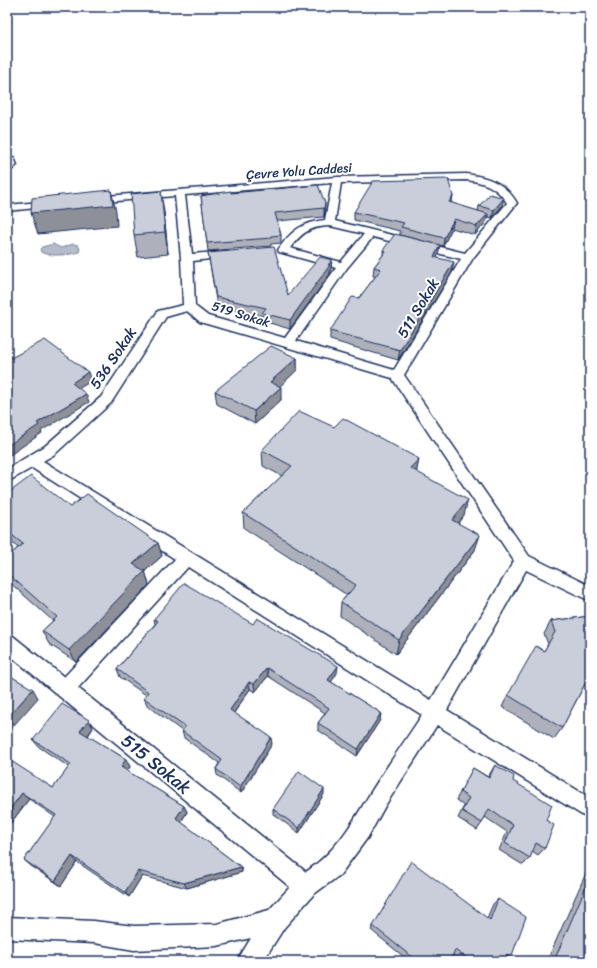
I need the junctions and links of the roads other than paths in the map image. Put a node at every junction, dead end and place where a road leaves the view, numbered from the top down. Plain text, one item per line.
1 (7, 158) edge
2 (7, 173) edge
3 (337, 180) junction
4 (180, 193) junction
5 (85, 201) edge
6 (62, 203) edge
7 (7, 208) edge
8 (330, 223) junction
9 (371, 233) junction
10 (283, 250) junction
11 (268, 251) edge
12 (239, 253) edge
13 (468, 257) junction
14 (187, 258) junction
15 (344, 266) junction
16 (189, 307) junction
17 (288, 343) junction
18 (396, 375) junction
19 (32, 461) junction
20 (7, 476) edge
21 (187, 557) junction
22 (523, 560) junction
23 (590, 594) edge
24 (7, 642) edge
25 (65, 689) junction
26 (435, 712) junction
27 (590, 810) edge
28 (306, 886) junction
29 (276, 920) junction
30 (7, 928) edge
31 (249, 961) edge

1 - 2 lane
3 - 4 street, Çevre Yolu Caddesi
3 - 8 street
3 - 13 street, Çevre Yolu Caddesi
4 - 5 street, Çevre Yolu Caddesi
4 - 14 street, 519 Sokak
6 - 7 street
8 - 9 street
8 - 10 street
9 - 13 street
9 - 15 street
10 - 11 street
10 - 15 street
12 - 14 street
13 - 18 street, 511 Sokak
14 - 16 street, 519 Sokak
15 - 17 street
16 - 17 street, 519 Sokak
16 - 19 street, 536 Sokak
17 - 18 street, 519 Sokak
18 - 22 street
19 - 20 street, 536 Sokak
19 - 21 street
21 - 25 street
21 - 26 street
22 - 23 street
22 - 26 street
24 - 25 street, 515 Sokak
25 - 28 street, 515 Sokak
26 - 27 street
26 - 28 street
28 - 29 street
29 - 30 street
29 - 31 street

